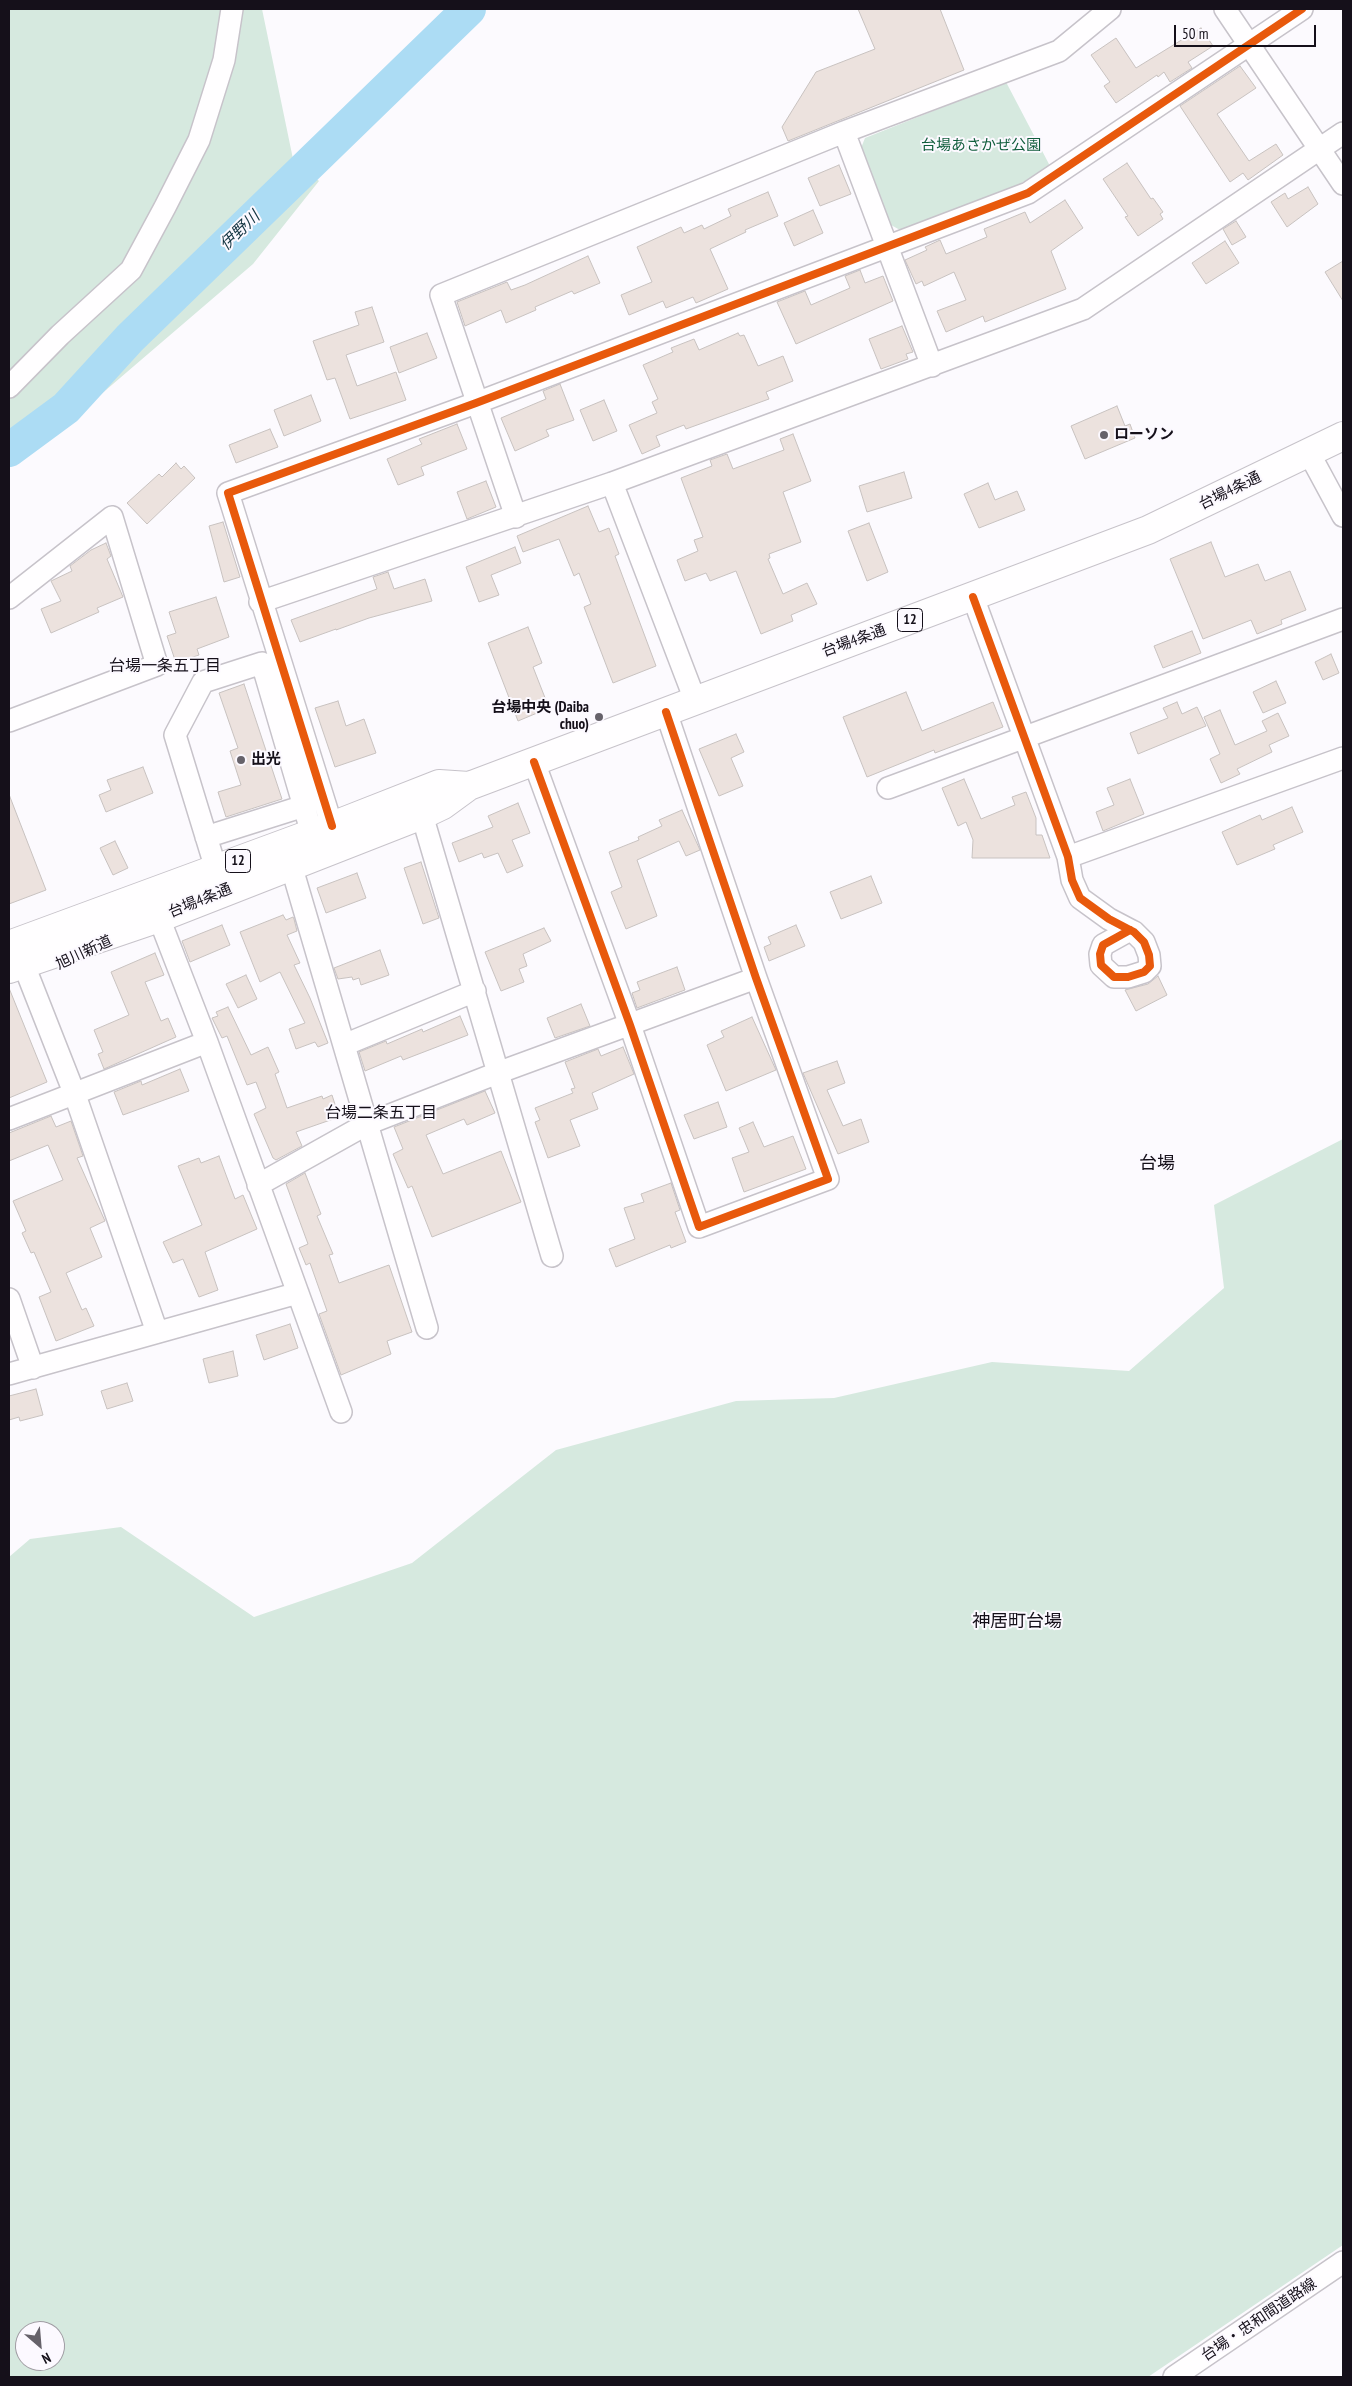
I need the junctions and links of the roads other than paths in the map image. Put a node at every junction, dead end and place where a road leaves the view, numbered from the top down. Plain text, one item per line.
1 (232, 9) edge
2 (1110, 9) edge
3 (1225, 9) edge
4 (1302, 9) edge
5 (1249, 45) junction
6 (844, 132) junction
7 (1343, 133) edge
8 (1320, 148) junction
9 (1343, 184) edge
10 (886, 248) junction
11 (932, 366) junction
12 (9, 388) edge
13 (476, 403) junction
14 (1343, 436) edge
15 (1309, 453) junction
16 (612, 483) junction
17 (1343, 516) edge
18 (516, 517) junction
19 (974, 597) junction
20 (9, 598) edge
21 (260, 602) junction
22 (1343, 618) edge
23 (695, 700) junction
24 (666, 712) junction
25 (9, 721) edge
26 (1026, 738) junction
27 (1343, 758) edge
28 (534, 762) junction
29 (468, 786) junction
30 (888, 788) dead end
31 (304, 806) junction
32 (422, 815) junction
33 (322, 830) junction
34 (206, 837) junction
35 (1068, 857) junction
36 (291, 865) junction
37 (216, 869) junction
38 (159, 918) junction
39 (1130, 930) dead end
40 (9, 945) edge
41 (16, 978) edge
42 (756, 978) junction
43 (474, 991) junction
44 (630, 1025) junction
45 (207, 1042) junction
46 (344, 1045) junction
47 (500, 1072) junction
48 (75, 1095) junction
49 (9, 1119) edge
50 (367, 1124) junction
51 (258, 1185) junction
52 (552, 1256) dead end
53 (298, 1292) junction
54 (9, 1298) edge
55 (427, 1328) dead end
56 (157, 1332) junction
57 (33, 1368) junction
58 (9, 1374) edge
59 (341, 1412) dead end
60 (1343, 2262) edge
61 (1174, 2377) edge

1 - 12 street
2 - 6 street
3 - 5 street
4 - 5 street
5 - 8 street
5 - 10 street
6 - 10 street
6 - 13 street
7 - 8 street
8 - 9 street
8 - 11 street
10 - 11 street
10 - 13 street
11 - 16 street
13 - 18 street
13 - 21 street
14 - 15 highway, 台場4条通 / 12
15 - 17 street
15 - 19 highway, 台場4条通 / 12
16 - 18 street
16 - 23 street
18 - 21 street
19 - 23 highway, 台場4条通 / 12
19 - 26 street
20 - 25 street
21 - 33 street
22 - 26 street
23 - 24 highway, 台場4条通 / 12
24 - 28 highway, 台場4条通 / 12
24 - 42 street
26 - 30 street
26 - 35 street
27 - 35 street
28 - 29 highway, 台場4条通 / 12
28 - 44 street
29 - 32 highway, 台場4条通 / 12
29 - 33 highway, 台場4条通 / 12
31 - 33 street
31 - 34 street
31 - 34 street
32 - 36 highway, 台場4条通 / 12
32 - 43 street
33 - 37 highway, 台場4条通 / 12
34 - 37 street
35 - 39 street
36 - 38 highway, 台場4条通 / 12
36 - 46 street
37 - 40 highway, 台場4条通 / 12
38 - 41 highway, 台場4条通 / 12
38 - 45 street
41 - 48 street
42 - 44 street
42 - 44 street
43 - 46 street
43 - 47 street
44 - 47 street
45 - 48 street
45 - 51 street
46 - 50 street
47 - 50 street
47 - 52 street
48 - 49 street
48 - 56 street
50 - 51 street
50 - 55 street
51 - 53 street
53 - 56 street
53 - 59 street
54 - 57 street
56 - 57 street
57 - 58 street
60 - 61 street, 台場・忠和間道路線

